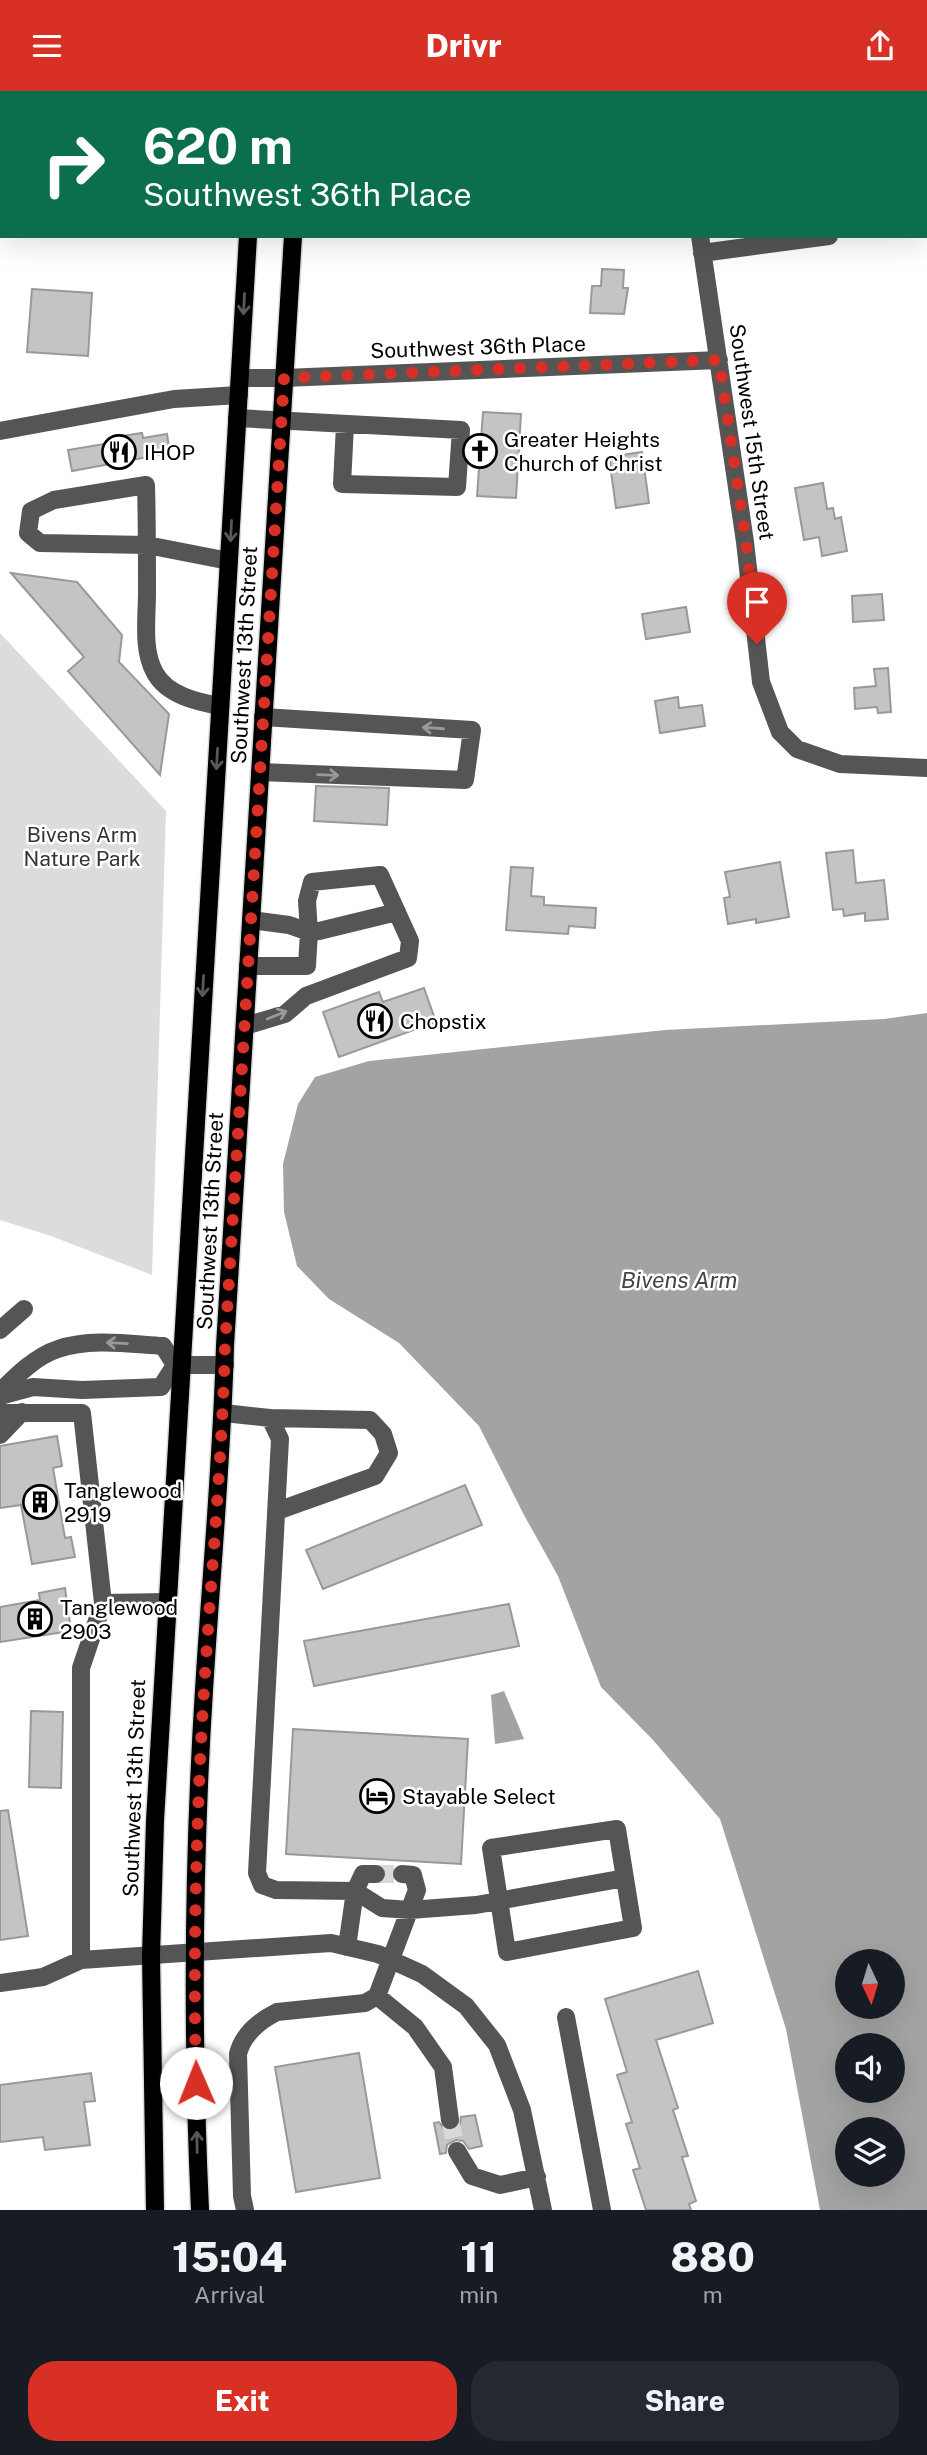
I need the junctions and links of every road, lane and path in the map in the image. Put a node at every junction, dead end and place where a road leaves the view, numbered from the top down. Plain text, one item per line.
1 (248, 238) edge
2 (293, 238) edge
3 (797, 238) edge
4 (701, 244) edge
5 (719, 360) junction
6 (284, 378) junction
7 (239, 386) junction
8 (237, 418) junction
9 (281, 422) junction
10 (345, 425) junction
11 (0, 431) edge
12 (147, 545) junction
13 (229, 561) junction
14 (220, 706) junction
15 (263, 717) junction
16 (927, 768) edge
17 (260, 772) junction
18 (397, 912) junction
19 (251, 920) junction
20 (309, 932) junction
21 (248, 966) junction
22 (307, 966) junction
23 (306, 996) junction
24 (244, 1026) junction
25 (24, 1309) dead end
26 (0, 1330) edge
27 (178, 1365) junction
28 (225, 1365) junction
29 (0, 1394) edge
30 (22, 1412) junction
31 (0, 1413) edge
32 (224, 1413) junction
33 (270, 1418) junction
34 (0, 1435) edge
35 (277, 1511) junction
36 (167, 1602) junction
37 (103, 1603) junction
38 (376, 1874) tunnel mouth
39 (402, 1874) dead end
40 (625, 1878) junction
41 (355, 1891) junction
42 (498, 1902) junction
43 (410, 1910) junction
44 (347, 1947) junction
45 (195, 1953) junction
46 (151, 1955) junction
47 (81, 1960) junction
48 (392, 1960) junction
49 (0, 1983) edge
50 (377, 1996) junction
51 (566, 2017) dead end
52 (450, 2120) tunnel mouth
53 (457, 2151) tunnel mouth
54 (537, 2177) junction
55 (155, 2210) edge
56 (200, 2210) edge
57 (245, 2210) edge
58 (543, 2210) edge
59 (601, 2210) edge

1 -> 7 main road, Southwest 13th Street
2 - 6 main road, Southwest 13th Street
3 - 4 street
4 - 5 street, Southwest 15th Street
5 - 6 street, Southwest 36th Place
5 - 16 street, Southwest 15th Street
6 - 7 street, Southwest 36th Place
6 - 9 main road, Southwest 13th Street
7 - 8 main road, Southwest 13th Street
7 - 11 street, Southwest 36th Place
8 - 9 street
8 -> 13 main road, Southwest 13th Street
9 - 10 street
9 - 15 main road, Southwest 13th Street
10 - 10 street
12 - 12 street
12 - 13 street
12 - 14 street
13 - 14 main road, Southwest 13th Street
14 -> 27 main road, Southwest 13th Street
15 - 17 main road, Southwest 13th Street
17 -> 15 street
17 - 19 main road, Southwest 13th Street
18 - 20 street
18 - 20 street
18 - 23 street
19 - 20 street
19 - 21 main road, Southwest 13th Street
20 - 22 street
21 - 22 street
21 - 24 main road, Southwest 13th Street
22 - 23 street
24 -> 23 street
24 - 28 main road, Southwest 13th Street
25 - 26 street
27 - 28 street
27 - 29 street
27 -> 29 street
27 - 36 main road, Southwest 13th Street
28 - 32 main road, Southwest 13th Street
30 - 31 street
30 - 34 street
30 - 37 street
32 - 33 street
32 - 45 main road, Southwest 13th Street
33 - 35 street
33 - 35 street
35 - 41 street
36 - 37 street
36 - 46 main road, Southwest 13th Street
37 - 47 street
38 - 41 street
39 - 43 street
40 - 42 street
40 - 42 street
40 - 42 street
41 - 43 street
41 - 44 street
42 - 43 street
43 - 48 street
44 - 45 street
44 - 48 street
45 - 46 street
56 -> 45 main road, Southwest 13th Street
46 - 47 street
46 - 55 main road, Southwest 13th Street
47 - 49 street
48 - 50 street
48 - 54 street
50 - 52 street
50 - 57 street
51 - 59 street
53 - 54 street
54 - 58 street

